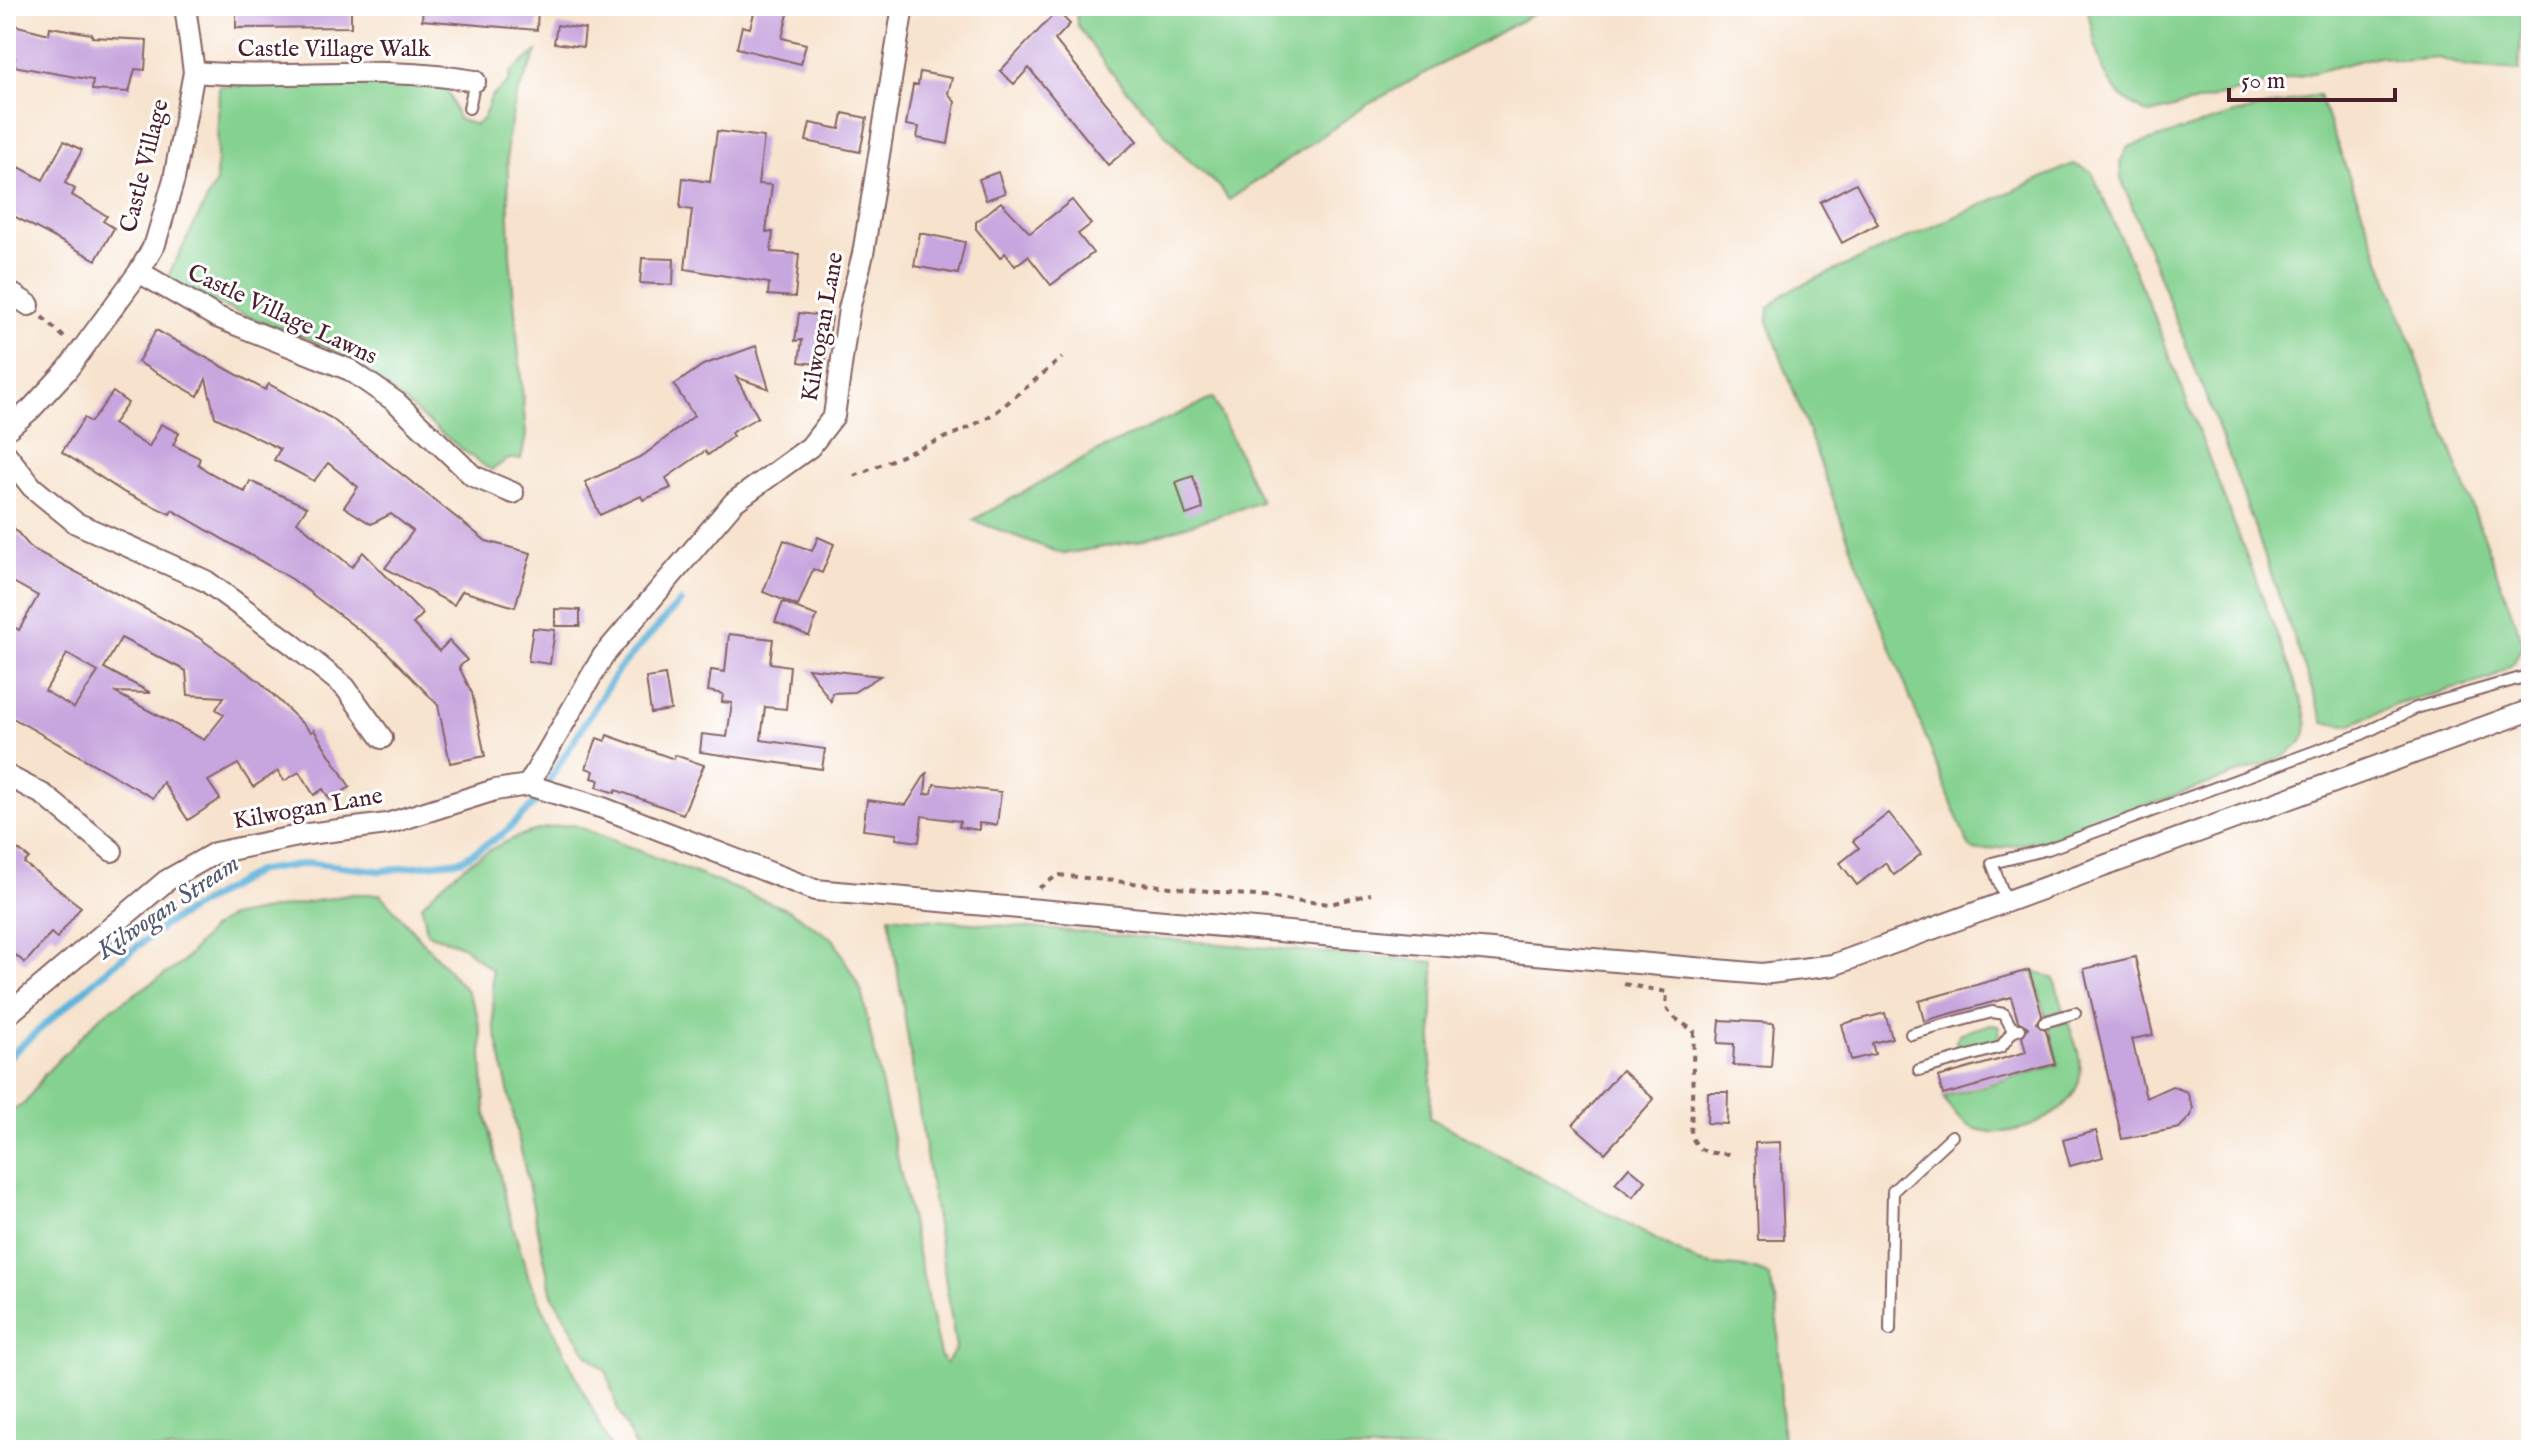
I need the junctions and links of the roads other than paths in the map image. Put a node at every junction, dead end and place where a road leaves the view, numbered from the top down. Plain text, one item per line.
1 (185, 6) edge
2 (903, 6) edge
3 (194, 72) junction
4 (475, 81) joint
5 (469, 108) dead end
6 (139, 272) junction
7 (6, 290) edge
8 (29, 305) road end
9 (6, 430) edge
10 (6, 454) edge
11 (513, 493) dead end
12 (2531, 675) edge
13 (2531, 710) edge
14 (382, 738) dead end
15 (6, 775) edge
16 (532, 786) junction
17 (112, 851) dead end
18 (2006, 901) junction
19 (2075, 1013) dead end
20 (6, 1016) edge
21 (2044, 1022) dead end
22 (1911, 1034) dead end
23 (1919, 1070) dead end
24 (1952, 1136) dead end
25 (1890, 1330) dead end

1 - 3 street, Castle Village
2 - 16 street, Kilwogan Lane
3 - 4 street, Castle Village Walk
3 - 6 street, Castle Village
4 - 5 lane
6 - 9 street, Castle Village
6 - 11 street, Castle Village Lawns
7 - 8 street
10 - 14 street
12 - 18 lane
13 - 18 street
15 - 17 street
16 - 18 street
16 - 20 street, Kilwogan Lane
19 - 21 lane
22 - 23 lane
24 - 25 lane

